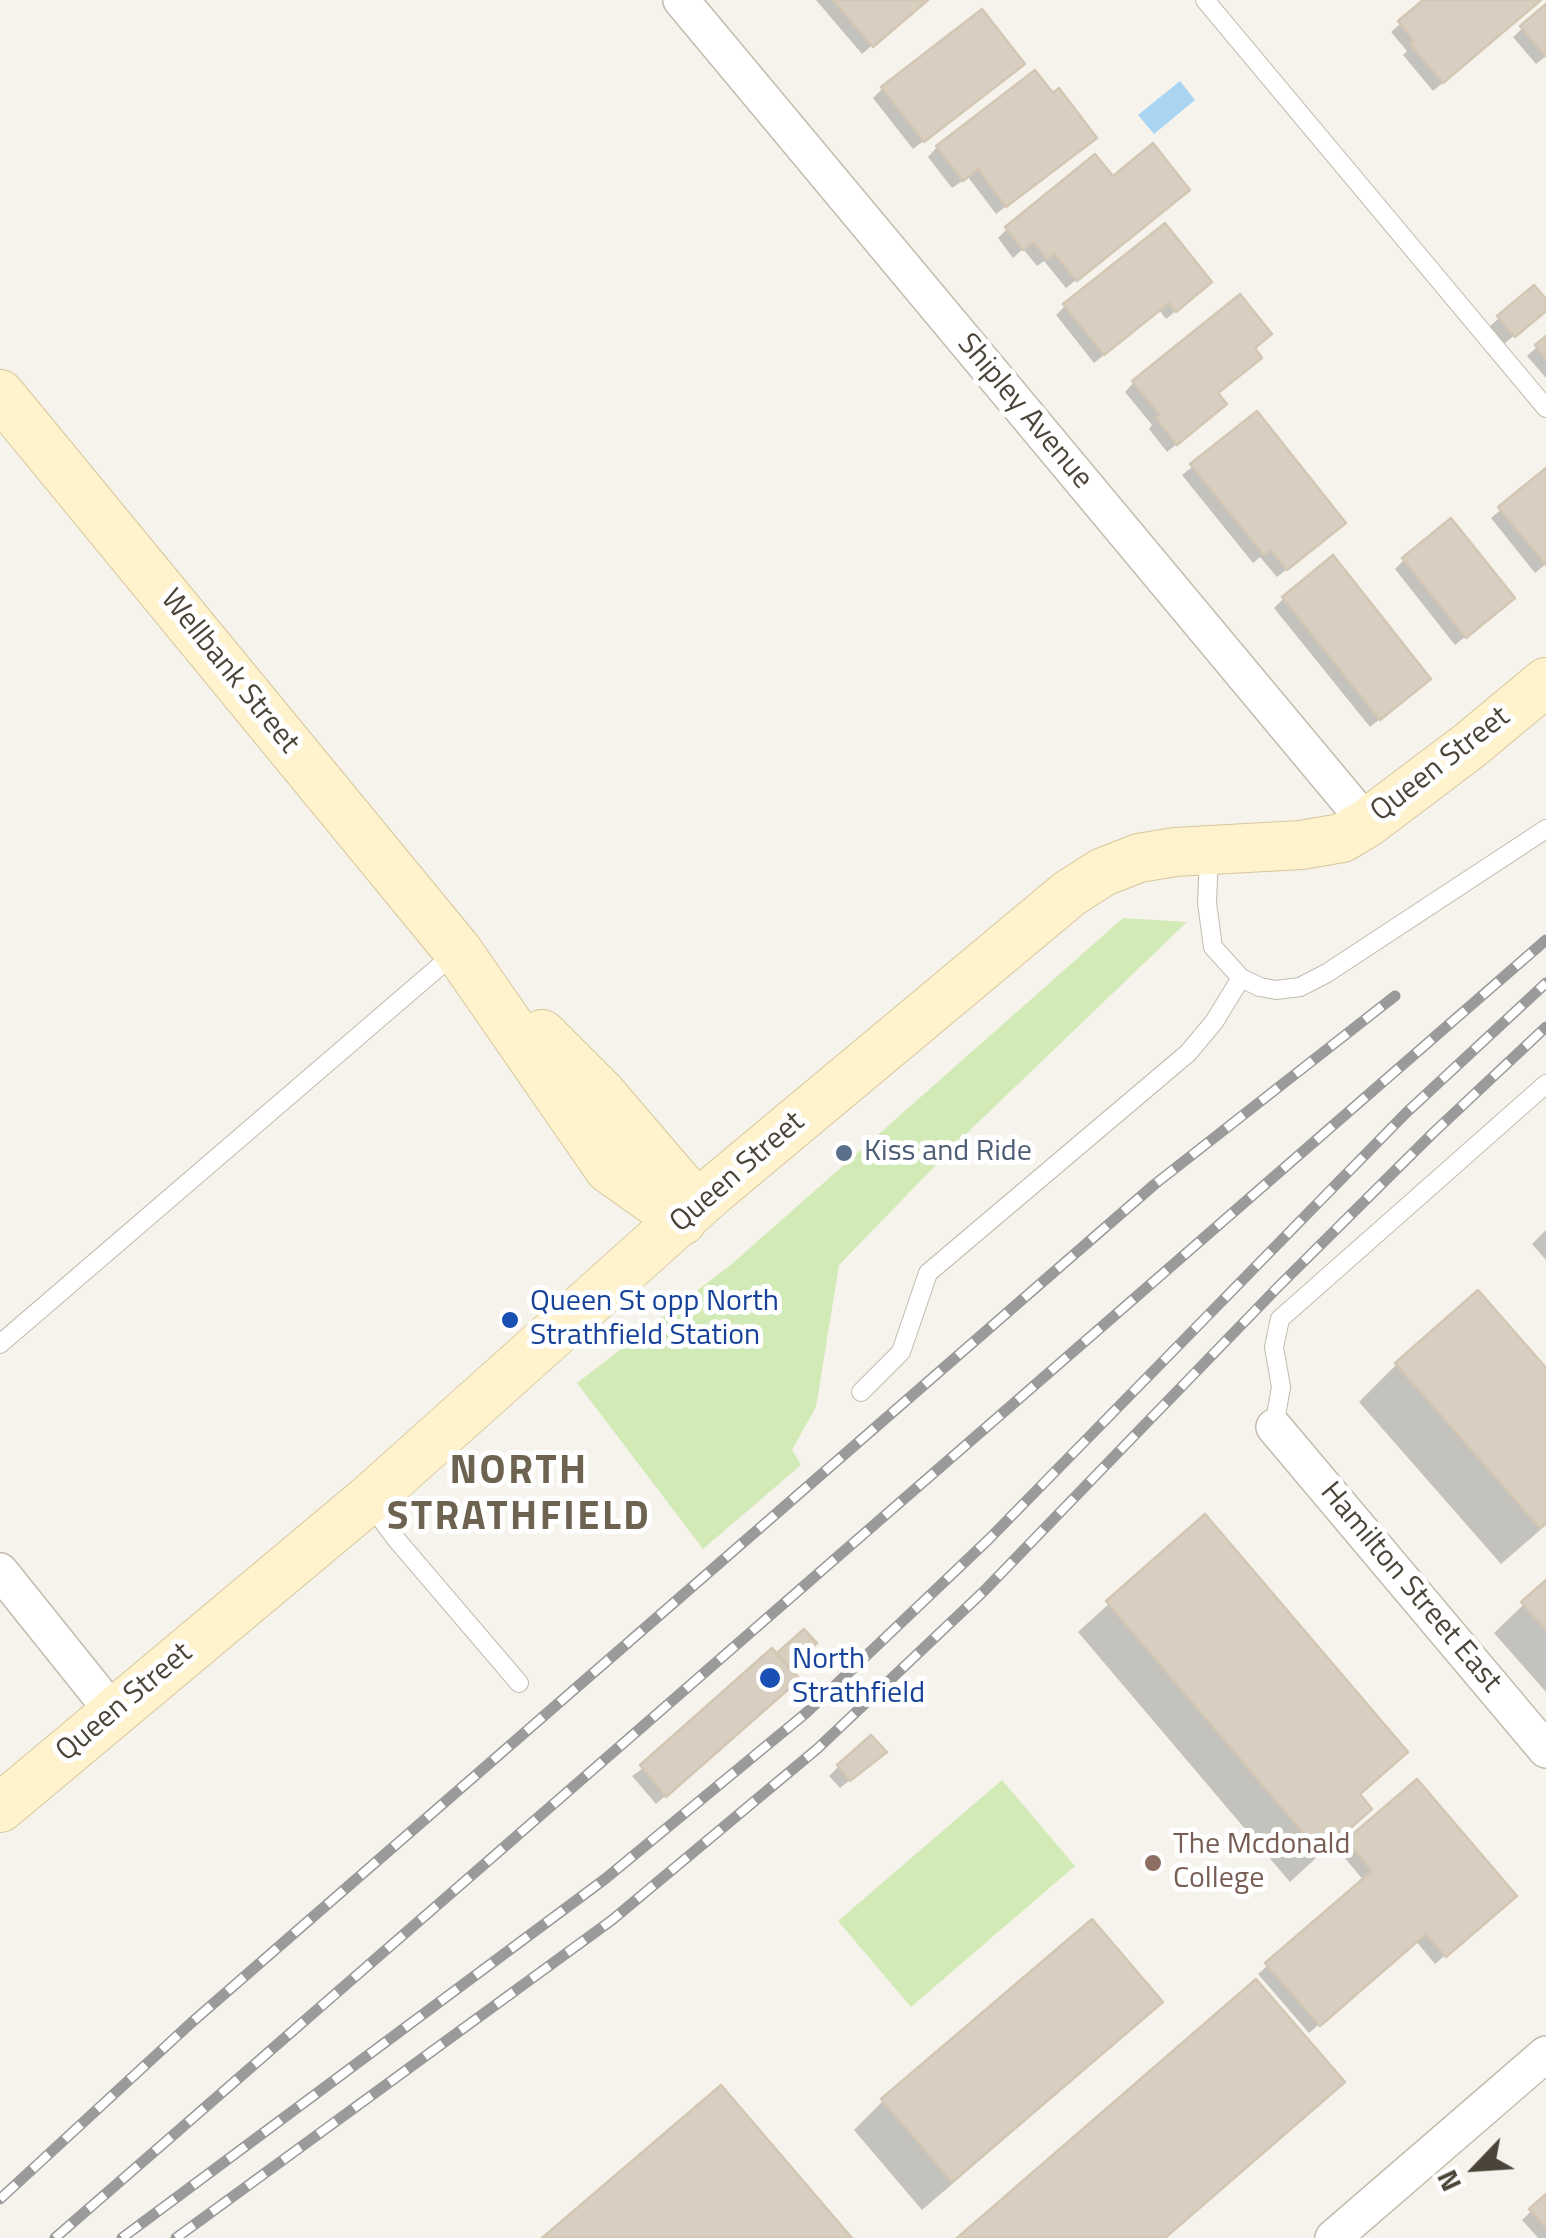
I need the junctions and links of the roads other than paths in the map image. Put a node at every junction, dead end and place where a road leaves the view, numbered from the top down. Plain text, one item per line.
1 (681, 0) edge
2 (1205, 0) edge
3 (0, 394) edge
4 (1546, 408) edge
5 (1546, 682) edge
6 (1367, 823) junction
7 (1546, 829) edge
8 (1210, 848) junction
9 (458, 950) junction
10 (1241, 978) junction
11 (1546, 1084) edge
12 (609, 1169) junction
13 (690, 1213) junction
14 (620, 1278) junction
15 (0, 1344) edge
16 (861, 1392) dead end
17 (1274, 1426) joint
18 (368, 1500) junction
19 (0, 1571) edge
20 (519, 1683) dead end
21 (113, 1712) junction
22 (1546, 1750) edge
23 (0, 1808) edge
24 (1546, 2054) edge
25 (1333, 2238) edge

1 - 6 street, Shipley Avenue
2 - 4 lane
3 - 9 main road, Wellbank Street
5 - 6 main road, Queen Street
6 - 8 main road, Queen Street
7 - 10 lane
8 - 10 lane
8 - 13 main road, Queen Street
9 - 12 main road, Wellbank Street
9 - 13 main road, Wellbank Street
9 - 15 lane
10 - 16 lane
11 - 17 lane
12 - 13 main road, Wellbank Street
12 - 14 main road
13 - 14 main road, Queen Street
14 - 18 main road, Queen Street
17 - 22 street, Hamilton Street East
18 - 20 lane
18 - 21 main road, Queen Street
19 - 21 street
21 - 23 main road, Queen Street
24 - 25 street

